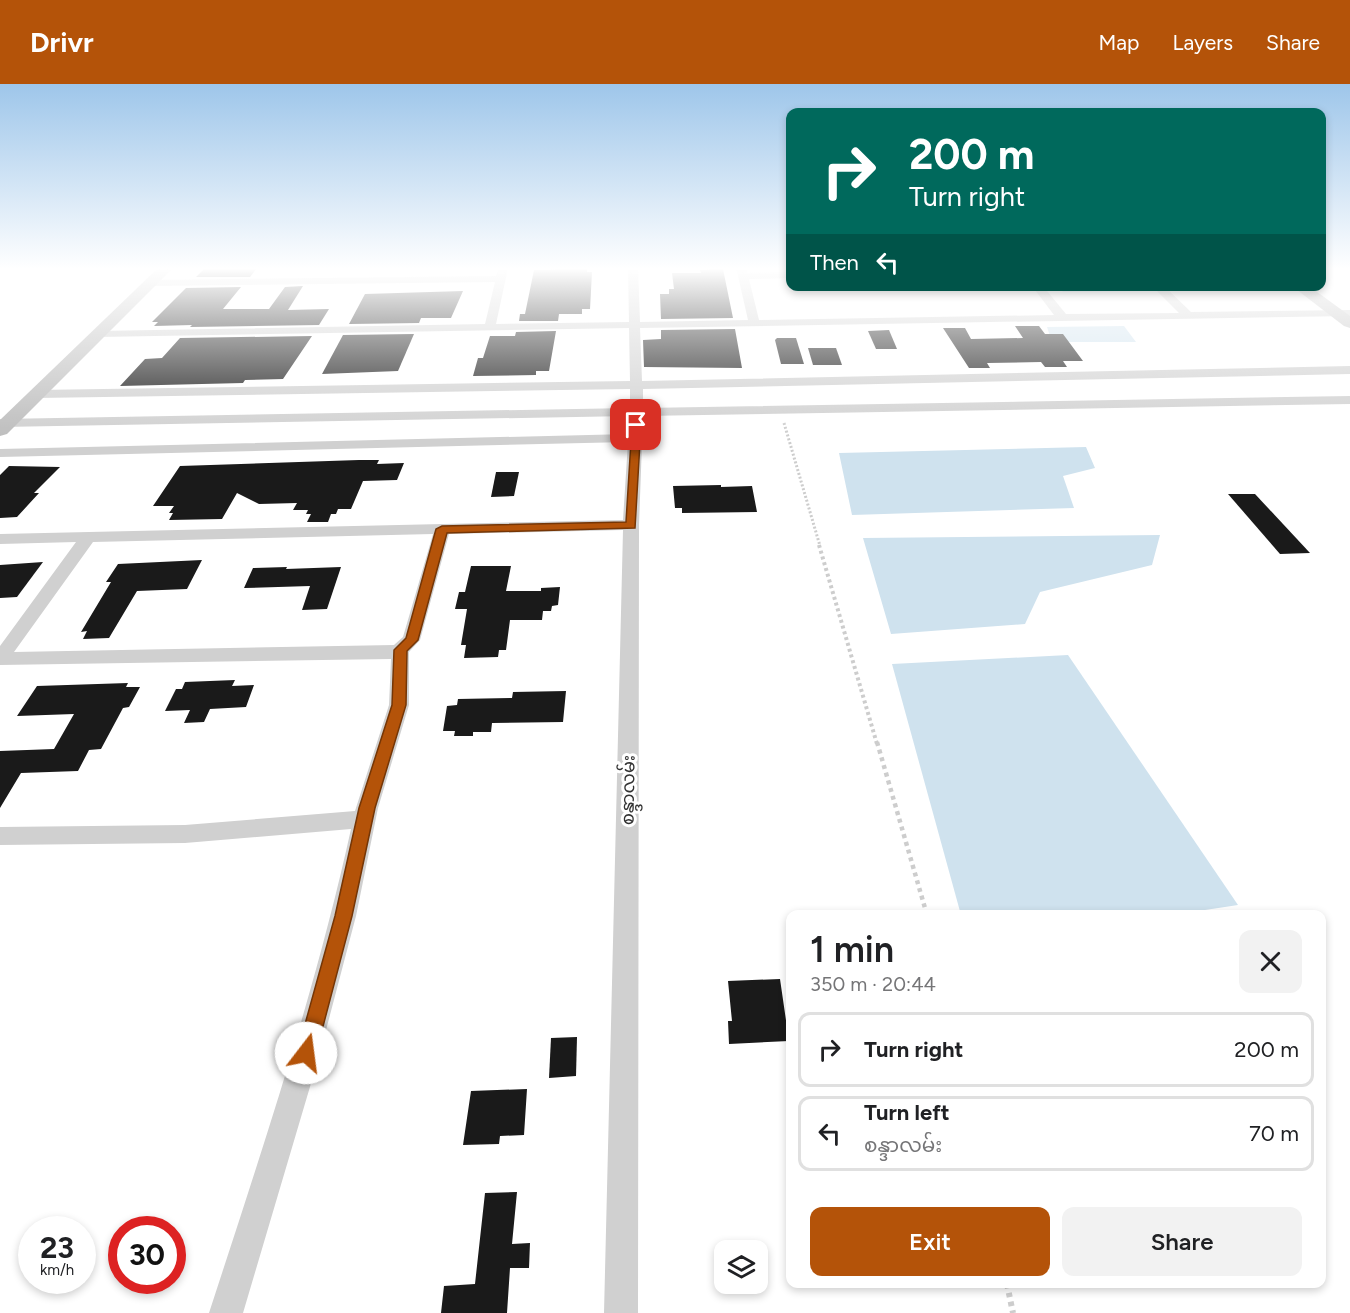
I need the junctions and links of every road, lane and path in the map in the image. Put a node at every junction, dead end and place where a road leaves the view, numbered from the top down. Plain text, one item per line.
1 (107, 324) edge
2 (660, 324) edge
3 (634, 325) junction
4 (490, 327) joint
5 (97, 334) junction
6 (1350, 370) edge
7 (636, 385) junction
8 (36, 394) junction
9 (1350, 400) edge
10 (780, 409) junction
11 (637, 412) junction
12 (2, 425) edge
13 (636, 438) junction
14 (0, 453) edge
15 (631, 525) junction
16 (442, 529) junction
17 (88, 537) junction
18 (0, 539) edge
19 (400, 650) junction
20 (0, 659) edge
21 (365, 819) junction
22 (0, 836) edge
23 (926, 910) edge
24 (1008, 1288) edge
25 (226, 1313) edge
26 (621, 1313) edge
27 (1013, 1313) edge

1 - 5 street
2 - 3 street
3 - 4 street
3 - 7 street, စန္ဒာလမ်း
4 - 5 street
5 - 8 street
6 - 7 street
7 - 8 street
7 - 11 street, စန္ဒာလမ်း
8 - 12 street
9 - 10 street
10 - 11 street
10 - 23 path
11 - 12 street
11 - 13 street, စန္ဒာလမ်း
13 - 14 street
13 - 15 street, စန္ဒာလမ်း
15 - 16 street
15 - 26 street, စန္ဒာလမ်း
16 - 17 street
16 - 19 street
17 - 18 street
17 - 20 street
19 - 20 street
19 - 21 street
21 - 22 street
21 - 25 street
24 - 27 path

